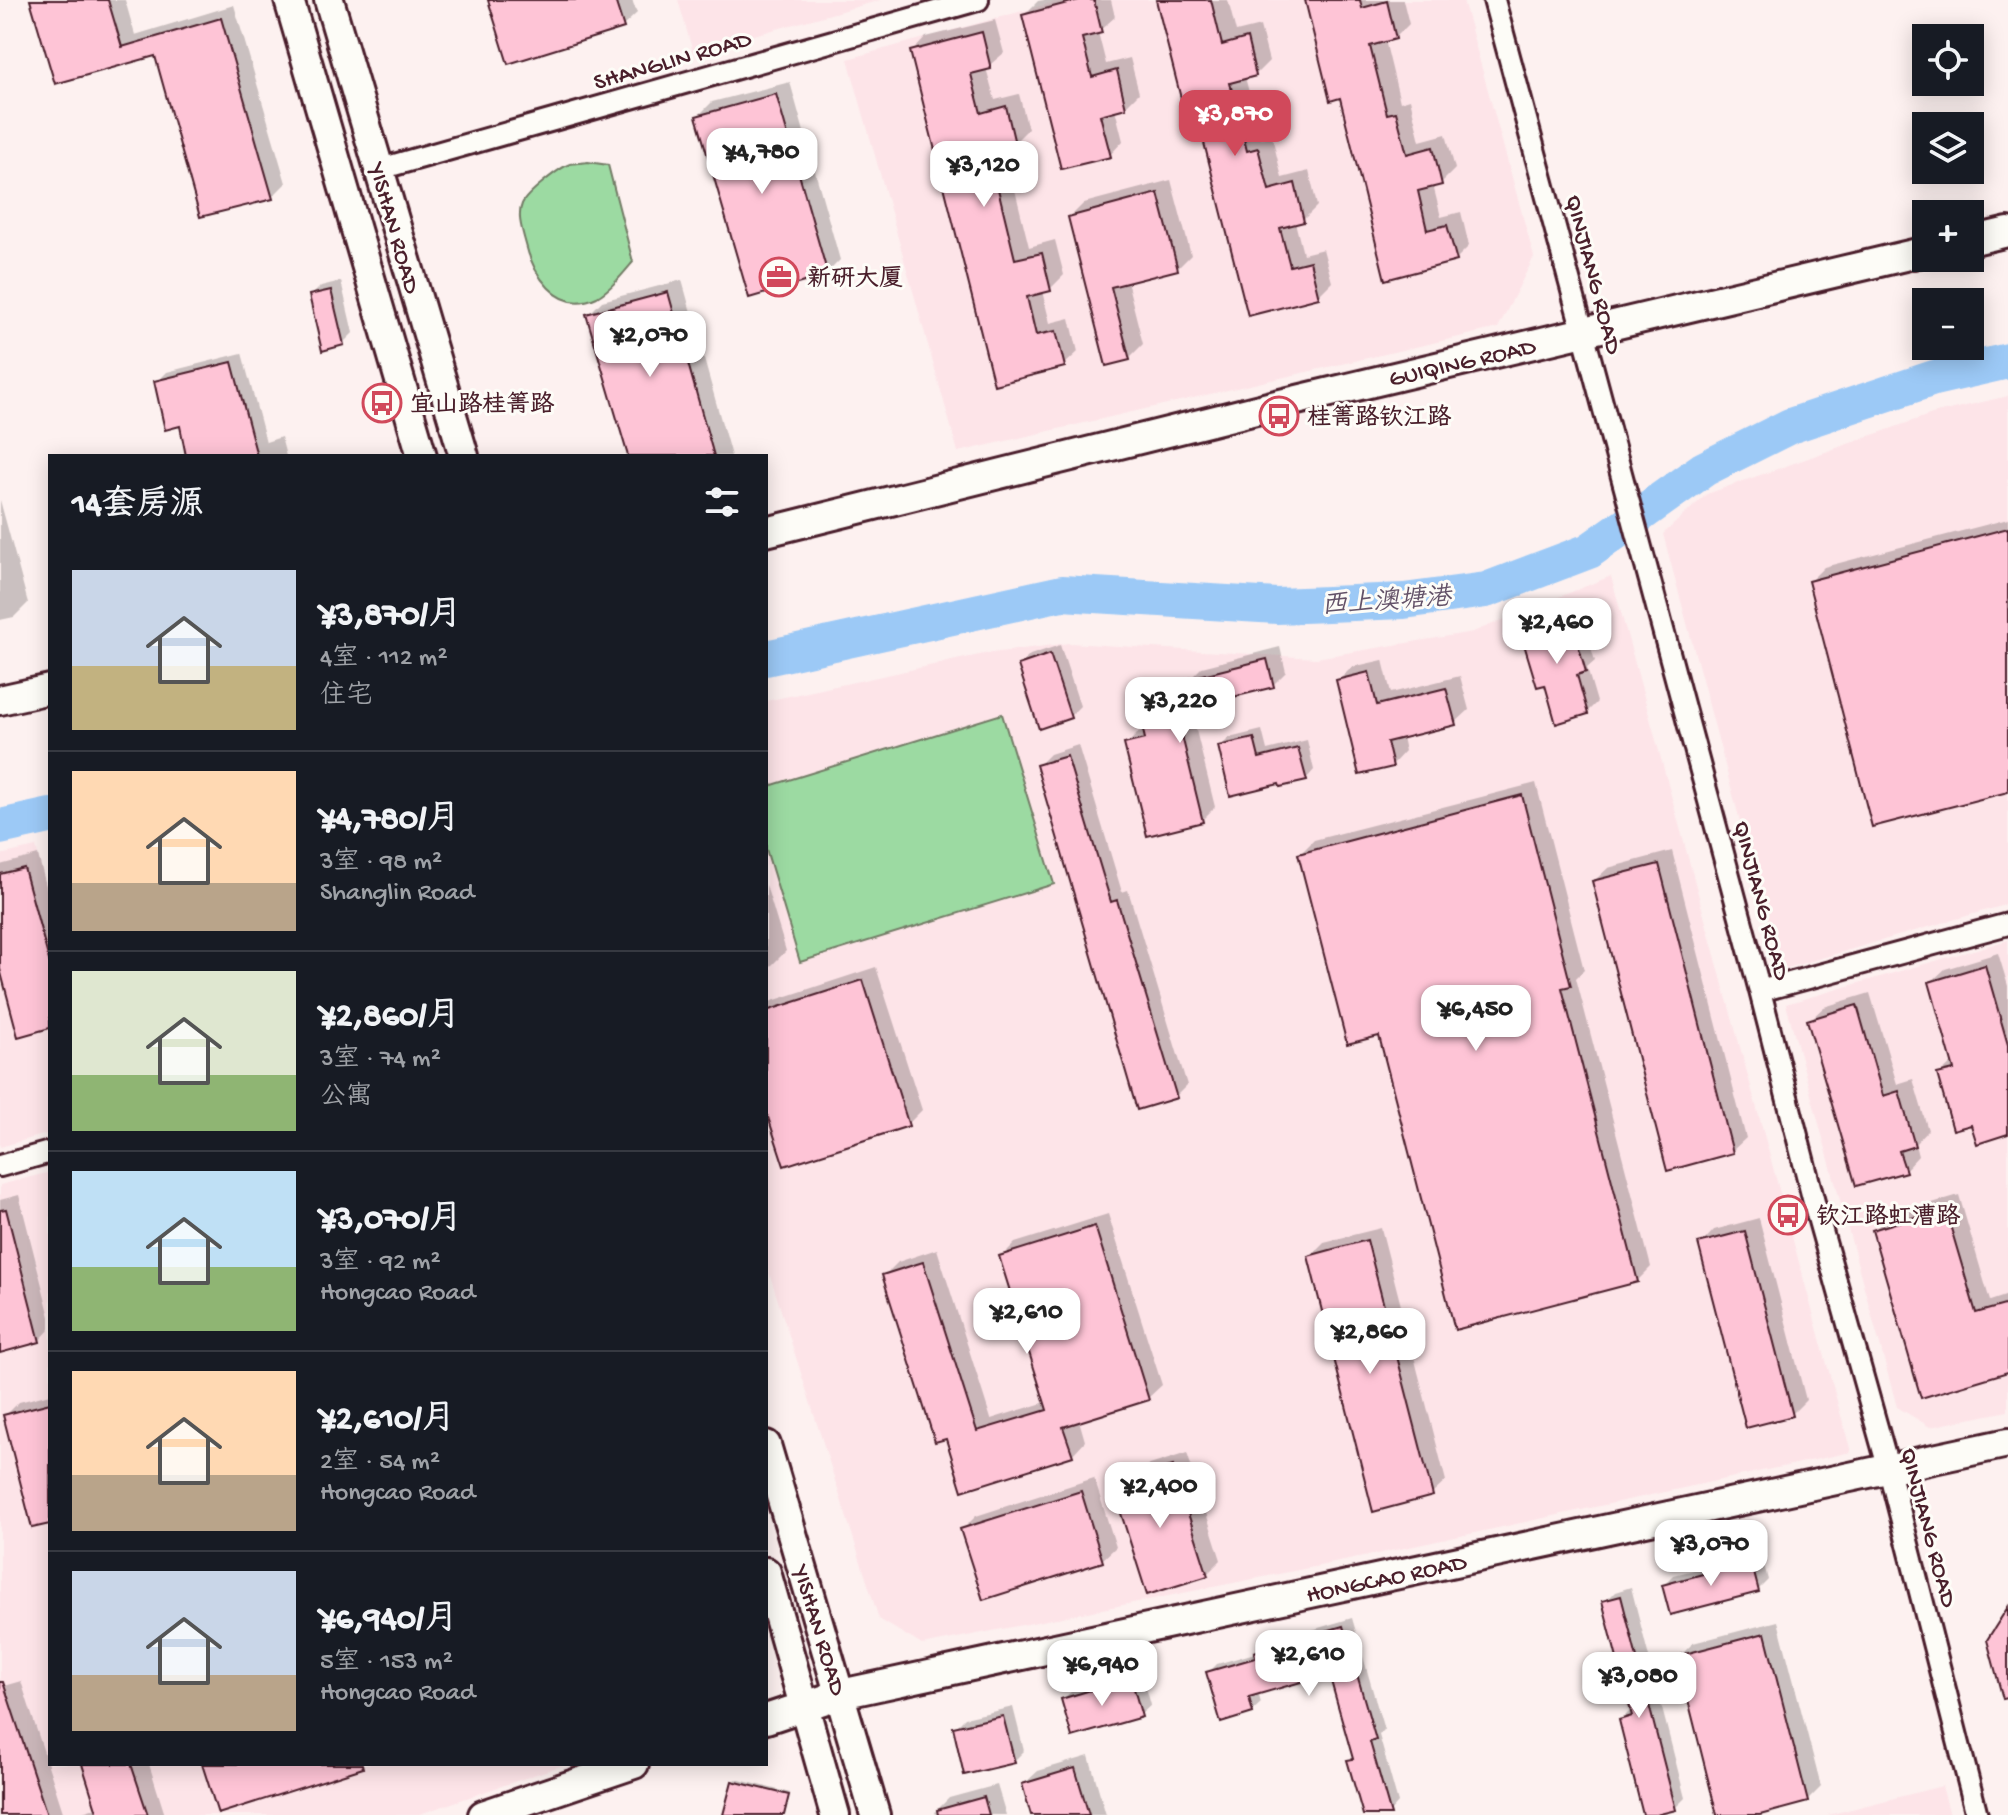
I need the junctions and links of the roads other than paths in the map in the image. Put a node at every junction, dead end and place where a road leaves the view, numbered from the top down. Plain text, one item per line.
1 (289, 0) edge
2 (329, 0) edge
3 (978, 0) edge
4 (1494, 0) edge
5 (380, 169) junction
6 (2008, 232) edge
7 (1984, 238) edge
8 (1912, 254) edge
9 (1584, 333) junction
10 (421, 454) edge
11 (463, 454) edge
12 (768, 532) edge
13 (48, 689) edge
14 (0, 700) edge
15 (2008, 924) edge
16 (1760, 991) junction
17 (48, 1153) edge
18 (0, 1166) edge
19 (2008, 1443) edge
20 (768, 1452) edge
21 (1889, 1470) junction
22 (768, 1579) edge
23 (841, 1694) junction
24 (806, 1706) junction
25 (768, 1718) edge
26 (628, 1766) edge
27 (483, 1815) edge
28 (835, 1815) edge
29 (875, 1815) edge
30 (1977, 1815) edge

1 - 10 main road, YISHAN ROAD
2 - 5 main road, YISHAN ROAD
3 - 5 street, SHANGLIN ROAD
4 - 9 street, QINJIANG ROAD
5 - 11 main road, YISHAN ROAD
6 - 7 main road
8 - 9 main road, GUIQING ROAD
9 - 12 main road, GUIQING ROAD
9 - 16 street, QINJIANG ROAD
13 - 14 main road
15 - 16 street
16 - 21 street, QINJIANG ROAD
17 - 18 street
19 - 21 main road, HONGCAO ROAD
20 - 23 main road, YISHAN ROAD
21 - 23 main road, HONGCAO ROAD
21 - 30 street, QINJIANG ROAD
22 - 24 main road, YISHAN ROAD
23 - 24 main road, HONGCAO ROAD
23 - 29 main road, YISHAN ROAD
24 - 25 main road, HONGCAO ROAD
24 - 28 main road, YISHAN ROAD
26 - 27 main road

